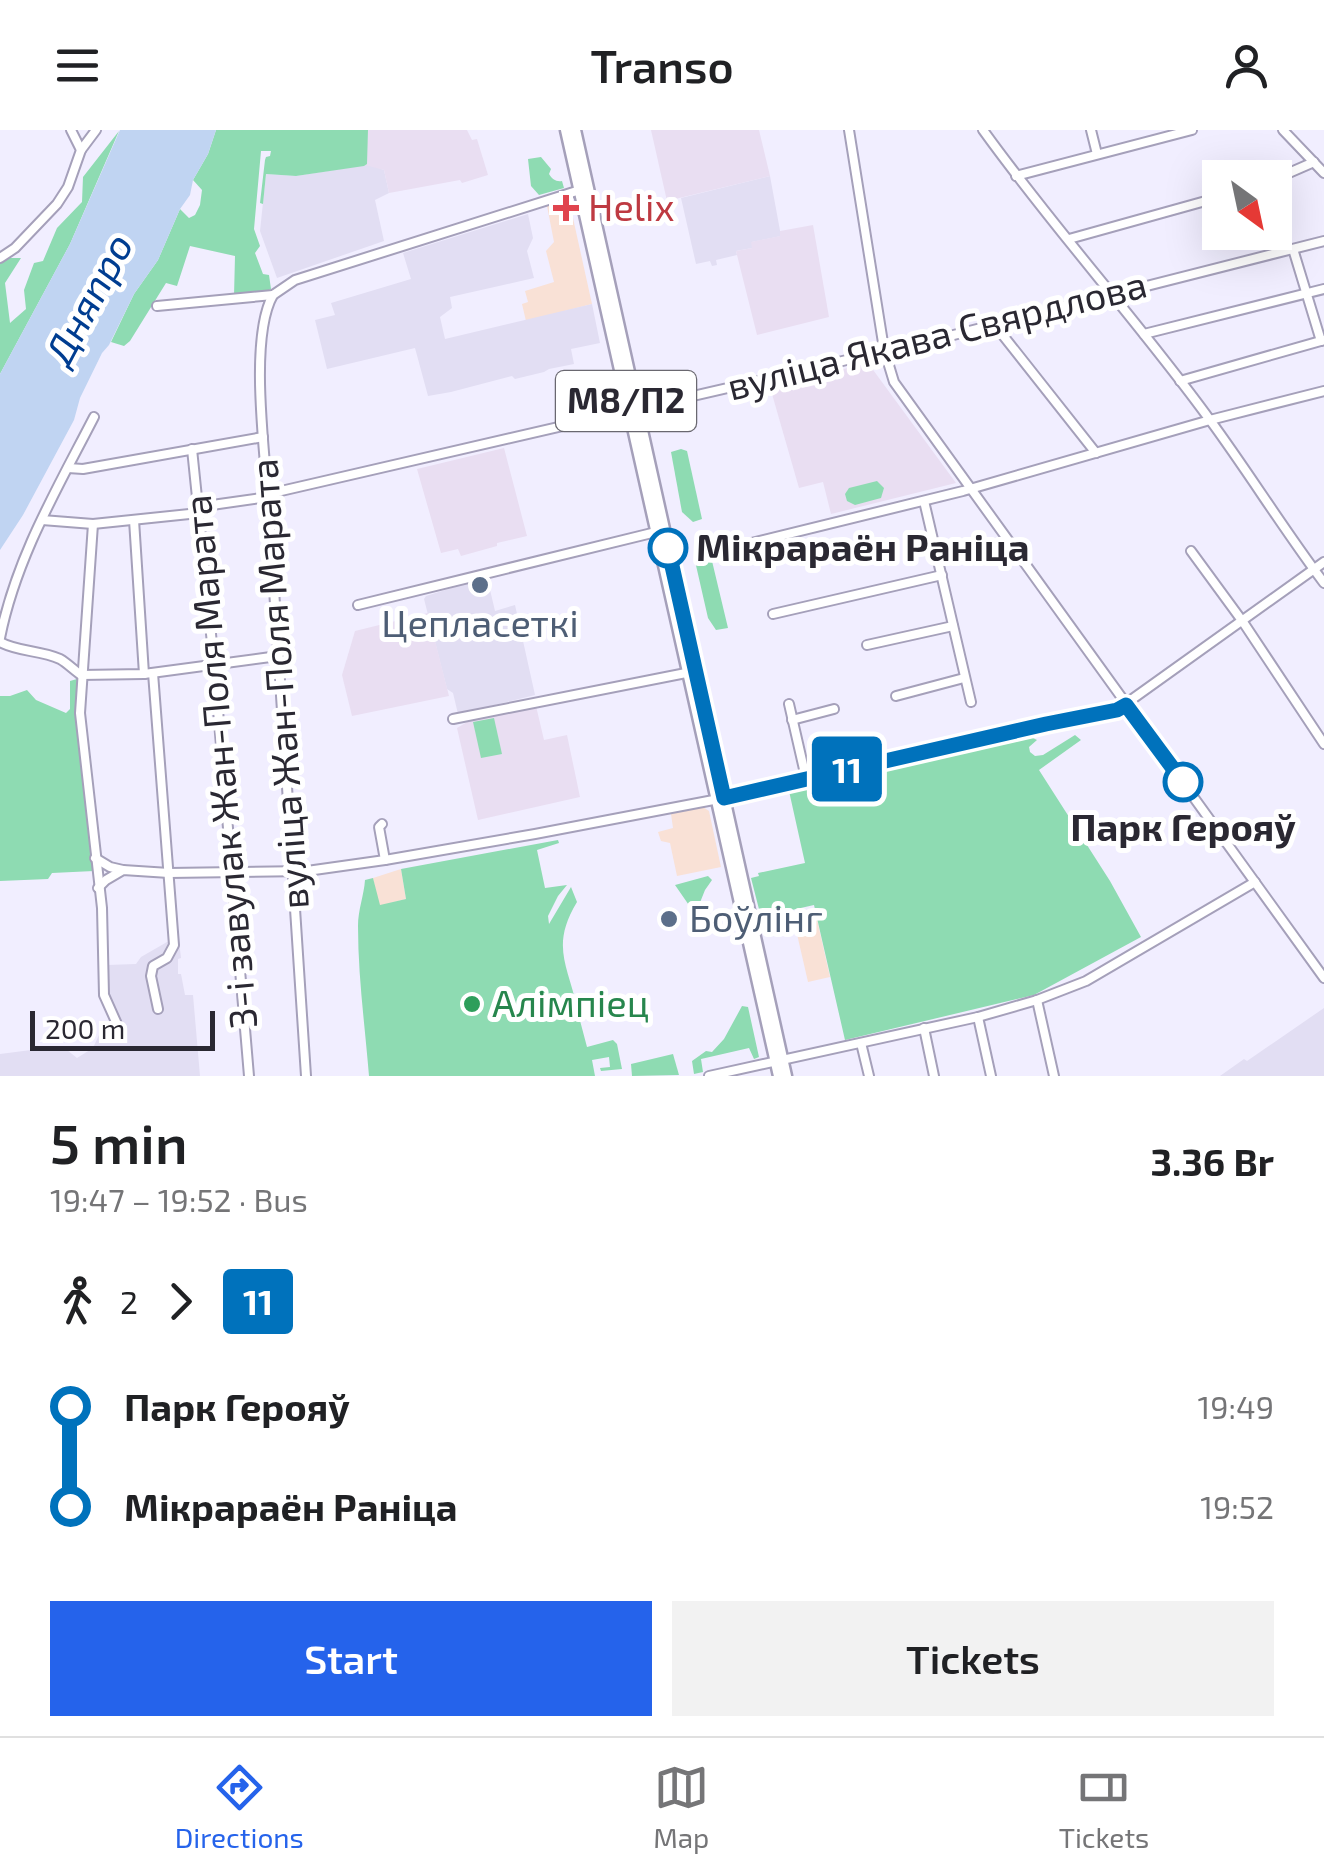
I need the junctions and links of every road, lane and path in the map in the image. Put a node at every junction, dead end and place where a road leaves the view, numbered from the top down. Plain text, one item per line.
1 (71, 130) edge
2 (96, 130) edge
3 (566, 130) edge
4 (575, 130) edge
5 (849, 130) edge
6 (983, 130) edge
7 (1091, 130) edge
8 (1192, 130) edge
9 (1285, 131) edge
10 (1164, 134) edge
11 (81, 150) junction
12 (1097, 154) junction
13 (1314, 162) junction
14 (1292, 172) edge
15 (1324, 174) edge
16 (1016, 176) junction
17 (584, 189) junction
18 (1202, 201) edge
19 (1069, 239) junction
20 (1324, 240) edge
21 (1294, 249) junction
22 (0, 258) edge
23 (1324, 289) edge
24 (1112, 293) junction
25 (1307, 293) junction
26 (273, 295) junction
27 (157, 306) dead end
28 (994, 324) junction
29 (1144, 334) junction
30 (1322, 341) edge
31 (884, 350) junction
32 (1180, 381) junction
33 (1324, 391) edge
34 (632, 410) junction
35 (94, 417) dead end
36 (1210, 420) junction
37 (263, 438) junction
38 (192, 449) junction
39 (1096, 454) junction
40 (68, 468) junction
41 (971, 489) junction
42 (268, 496) junction
43 (924, 501) junction
44 (198, 510) junction
45 (42, 520) junction
46 (134, 520) junction
47 (93, 524) junction
48 (656, 532) junction
49 (735, 548) dead end
50 (1192, 551) dead end
51 (1324, 562) edge
52 (1314, 570) junction
53 (942, 574) junction
54 (1324, 583) edge
55 (358, 605) dead end
56 (773, 614) dead end
57 (1243, 622) junction
58 (953, 626) junction
59 (0, 640) edge
60 (866, 646) dead end
61 (278, 656) junction
62 (214, 664) junction
63 (692, 672) junction
64 (149, 673) junction
65 (81, 675) junction
66 (964, 678) junction
67 (896, 696) dead end
68 (971, 702) dead end
69 (789, 704) dead end
70 (1126, 705) junction
71 (834, 709) dead end
72 (453, 720) dead end
73 (792, 720) junction
74 (1324, 744) edge
75 (806, 778) junction
76 (721, 798) junction
77 (382, 824) dead end
78 (96, 858) junction
79 (385, 860) junction
80 (123, 870) junction
81 (294, 870) junction
82 (231, 871) junction
83 (168, 873) junction
84 (1255, 882) junction
85 (98, 888) junction
86 (1324, 978) edge
87 (1037, 1000) junction
88 (158, 1009) dead end
89 (978, 1016) junction
90 (117, 1024) dead end
91 (924, 1028) junction
92 (861, 1043) junction
93 (779, 1062) junction
94 (249, 1076) edge
95 (306, 1076) edge
96 (710, 1076) edge
97 (782, 1076) edge
98 (869, 1076) edge
99 (934, 1076) edge
100 (991, 1076) edge
101 (1054, 1076) edge

1 - 11 street
2 - 11 street
3 - 17 main road, М8/П2
4 - 17 main road, М8/П2
5 - 31 street
6 - 16 street
7 - 12 street
8 - 10 street
9 - 13 street
10 - 12 street
11 - 22 street
12 - 16 street
13 - 14 street
13 - 15 street
16 - 19 street
17 - 26 street
17 - 34 main road, М8/П2
18 - 19 street
19 - 24 street
20 - 21 street, вуліца Якава Свярдлова
21 - 24 street, вуліца Якава Свярдлова
21 - 25 street
23 - 25 street
24 - 28 street, вуліца Якава Свярдлова
24 - 29 street
25 - 29 street
25 - 30 street
26 - 27 street
26 - 37 street, вуліца Жан-Поля Марата
28 - 31 street, вуліца Якава Свярдлова
28 - 39 street
29 - 32 street
30 - 32 street
31 - 34 street, вуліца Якава Свярдлова
31 - 41 street
32 - 36 street
33 - 36 street
34 - 42 street, вуліца Якава Свярдлова
34 - 48 main road, М8/П2
34 - 63 main road, М8/П2
35 - 40 street
36 - 39 street
36 - 52 street
37 - 38 street
37 - 42 street, вуліца Жан-Поля Марата
38 - 40 street
38 - 44 street, 3-і завулак Жан-Поля Марата
39 - 41 street
40 - 45 street
41 - 43 street
41 - 70 street
42 - 44 street, вуліца Якава Свярдлова
42 - 61 street, вуліца Жан-Поля Марата
43 - 49 street
43 - 53 street
44 - 46 street, вуліца Якава Свярдлова
44 - 62 street, 3-і завулак Жан-Поля Марата
45 - 47 street, вуліца Якава Свярдлова
45 - 59 street
46 - 47 street, вуліца Якава Свярдлова
46 - 64 street
47 - 65 street
48 - 55 street
48 - 63 main road, М8/П2
50 - 57 street
51 - 52 street
52 - 54 street
52 - 57 street
53 - 56 street
53 - 58 street
57 - 70 street
57 - 74 street
58 - 60 street
58 - 66 street
59 - 65 street
61 - 62 street
61 - 81 street, вуліца Жан-Поля Марата
62 - 64 street
62 - 82 street, 3-і завулак Жан-Поля Марата
63 - 72 street
63 - 76 main road, М8/П2
64 - 65 street
64 - 83 street
65 - 78 street
66 - 67 street
66 - 68 street
69 - 73 street
70 - 75 street
70 - 84 street
71 - 73 street
73 - 75 street
75 - 76 street
76 - 79 street
76 - 93 main road, М8/П2
77 - 79 street
78 - 80 street
78 - 85 street
79 - 81 street
80 - 83 street
80 - 85 street
81 - 82 street
81 - 95 street, вуліца Жан-Поля Марата
82 - 83 street
82 - 94 street, 3-і завулак Жан-Поля Марата
83 - 88 street
84 - 86 street
84 - 87 street
85 - 90 street
87 - 89 street
87 - 101 street
89 - 91 street
89 - 100 street
91 - 92 street
91 - 99 street
92 - 93 street
92 - 98 street
93 - 96 street
93 - 97 main road, М8/П2

